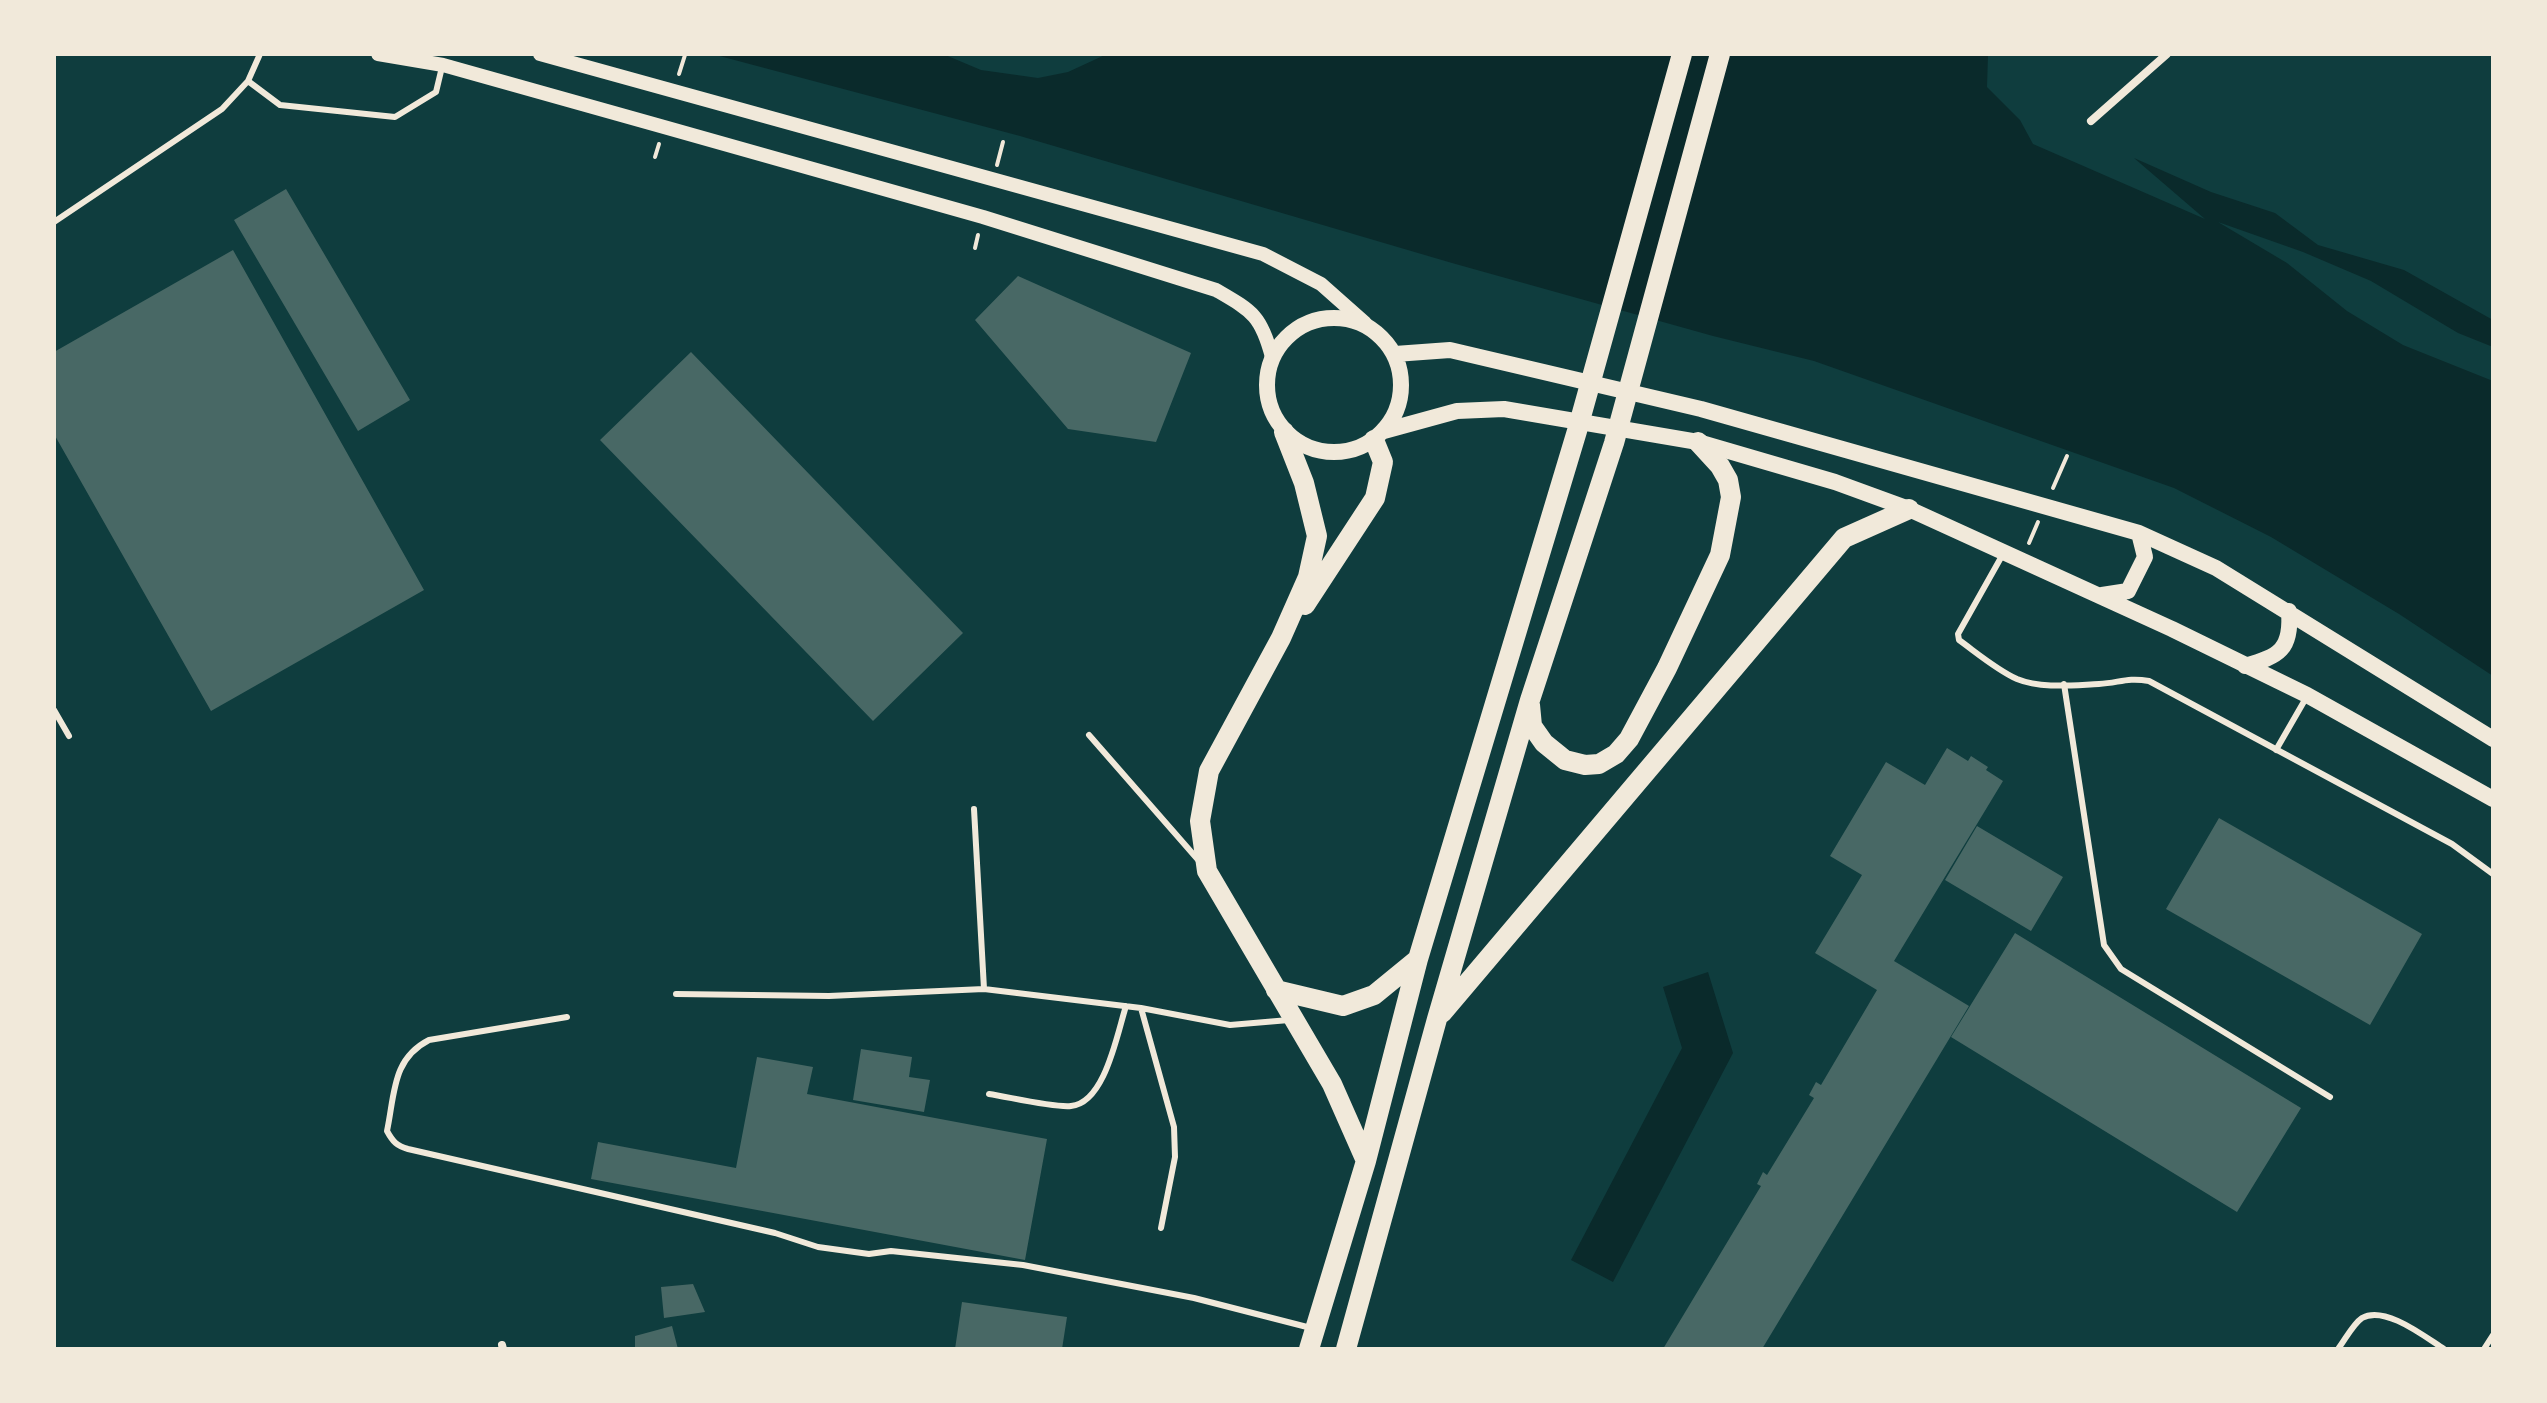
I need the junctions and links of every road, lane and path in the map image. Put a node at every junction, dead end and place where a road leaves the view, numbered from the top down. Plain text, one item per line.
1 (260, 54) edge
2 (378, 54) edge
3 (540, 54) edge
4 (1682, 54) edge
5 (1720, 54) edge
6 (2167, 54) edge
7 (443, 65) junction
8 (248, 81) junction
9 (2091, 121) dead end
10 (54, 222) edge
11 (1365, 323) junction
12 (1395, 354) junction
13 (1272, 357) junction
14 (1284, 432) junction
15 (1379, 435) junction
16 (1698, 442) junction
17 (1909, 509) junction
18 (2139, 533) junction
19 (2004, 552) junction
20 (2100, 596) junction
21 (2289, 611) junction
22 (1281, 638) junction
23 (2245, 666) junction
24 (2064, 684) junction
25 (2307, 695) junction
26 (1530, 700) junction
27 (54, 710) edge
28 (1089, 735) dead end
29 (69, 736) dead end
30 (2493, 739) edge
31 (2276, 750) junction
32 (2493, 799) edge
33 (974, 809) dead end
34 (1207, 871) junction
35 (2493, 874) edge
36 (1418, 959) junction
37 (984, 989) junction
38 (1276, 990) junction
39 (676, 994) dead end
40 (1126, 1006) junction
41 (1141, 1008) junction
42 (567, 1017) dead end
43 (1293, 1019) junction
44 (1437, 1019) junction
45 (989, 1094) dead end
46 (2330, 1097) dead end
47 (1366, 1161) junction
48 (1161, 1228) dead end
49 (2493, 1335) edge
50 (1312, 1339) edge
51 (1346, 1349) edge
52 (2338, 1349) edge
53 (2444, 1349) edge
54 (2484, 1349) edge

1 - 8 lane
2 - 7 street
3 - 11 street
4 - 36 highway
5 - 26 highway
6 - 9 street
7 - 8 lane
7 - 13 street
8 - 10 lane
11 - 12 main road
11 - 13 main road
12 - 15 main road
12 - 18 main road
13 - 14 main road
14 - 15 main road
14 - 22 highway
15 - 16 main road
15 - 22 highway
16 - 17 main road
16 - 26 highway
17 - 19 main road
17 - 44 highway
18 - 20 main road
18 - 21 main road
19 - 20 main road
19 - 24 lane
20 - 23 main road
21 - 23 main road
21 - 30 main road
22 - 34 highway
23 - 25 main road
24 - 31 lane
24 - 46 lane
25 - 31 lane
25 - 32 main road
26 - 44 highway
27 - 29 lane
28 - 34 lane
31 - 35 lane
33 - 37 lane
34 - 38 highway
36 - 38 highway
36 - 47 highway
37 - 39 lane
37 - 40 lane
38 - 43 highway
40 - 41 lane
40 - 45 lane
41 - 43 lane
41 - 48 lane
42 - 50 lane
43 - 47 highway
44 - 51 highway
47 - 50 highway
49 - 54 lane
52 - 53 lane

